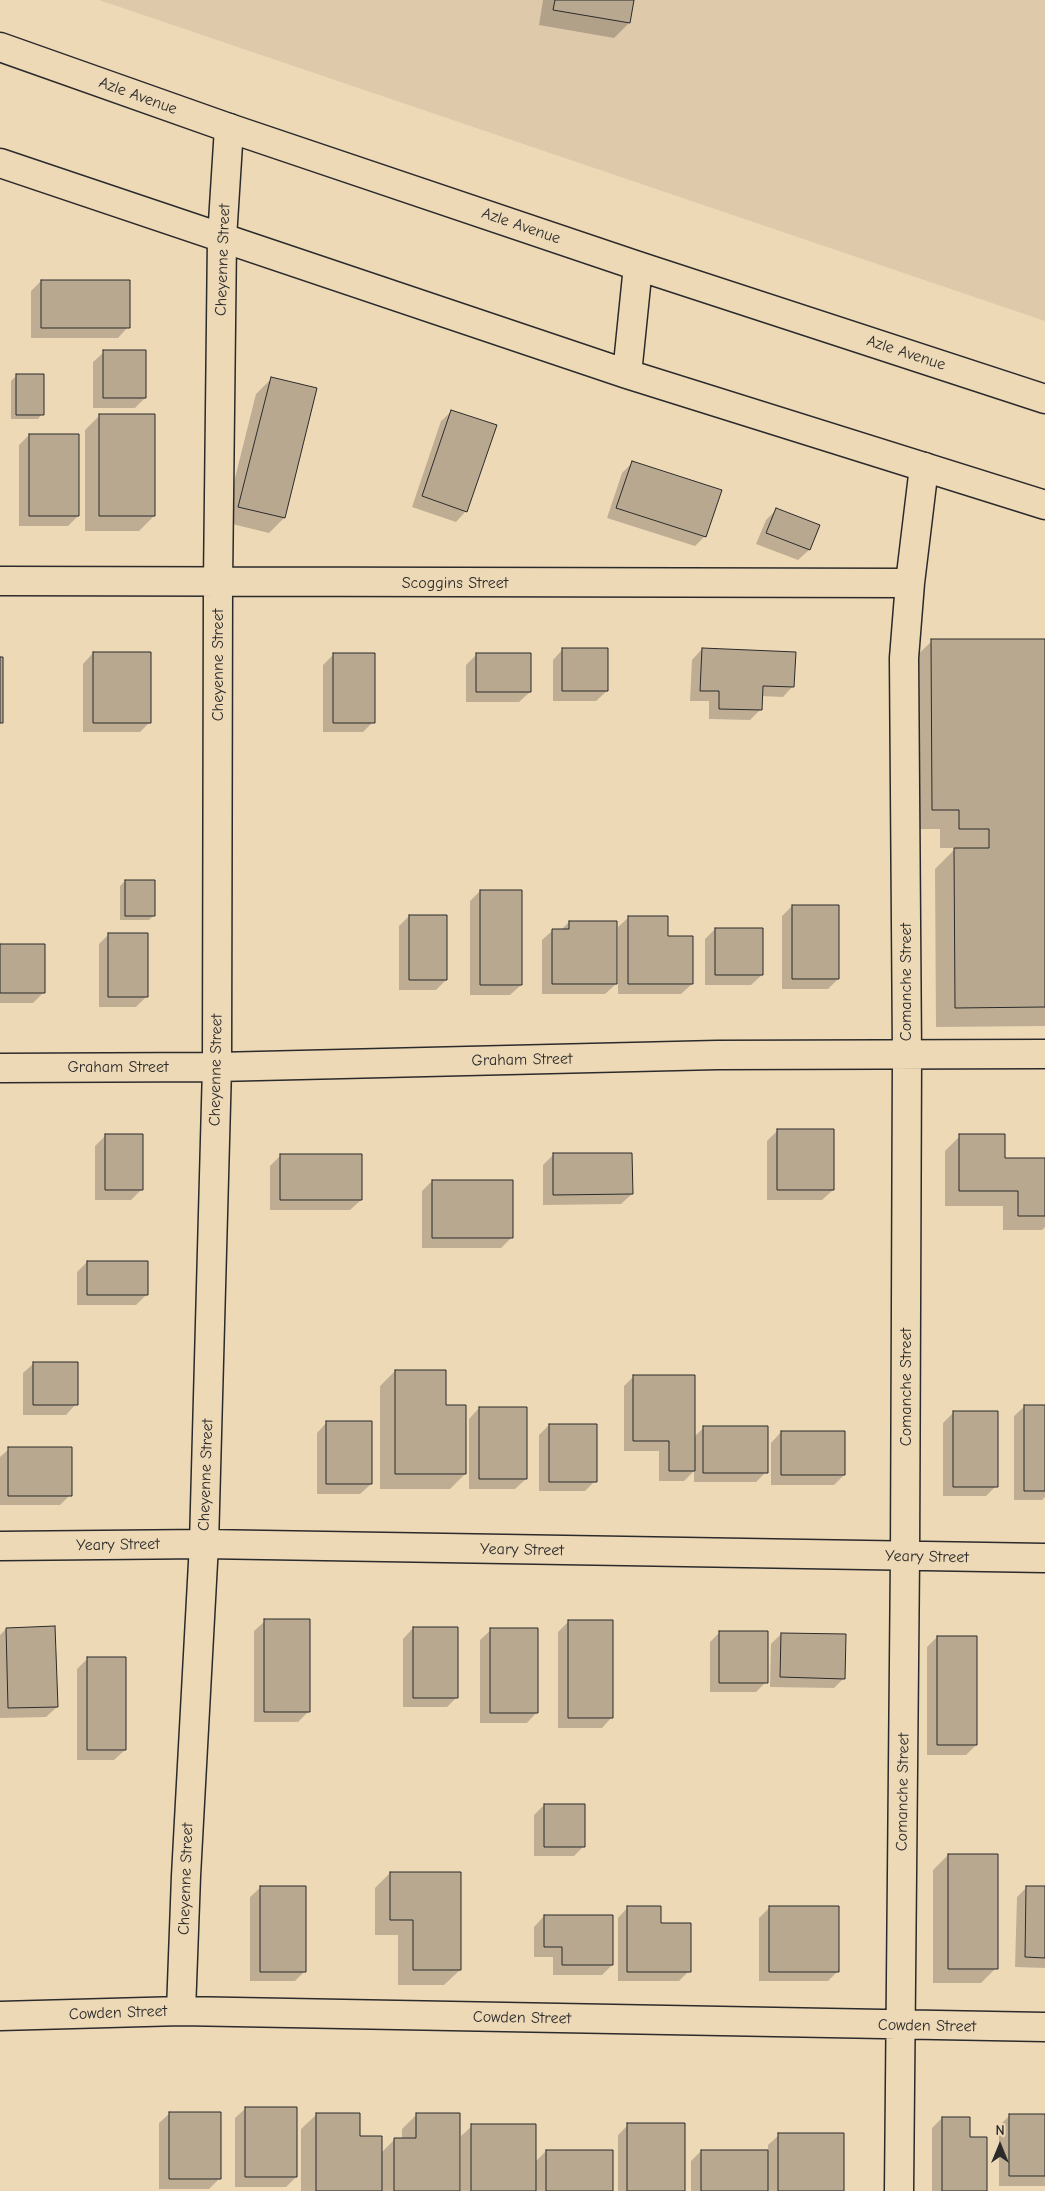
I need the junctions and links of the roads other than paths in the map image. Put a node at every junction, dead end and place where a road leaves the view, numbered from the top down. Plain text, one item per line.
1 (0, 47) edge
2 (229, 128) junction
3 (0, 163) edge
4 (222, 238) junction
5 (638, 266) junction
6 (627, 374) junction
7 (1045, 399) edge
8 (924, 467) junction
9 (1045, 505) edge
10 (0, 581) edge
11 (218, 582) junction
12 (910, 583) junction
13 (1045, 1054) edge
14 (907, 1055) junction
15 (217, 1067) junction
16 (0, 1068) edge
17 (204, 1544) junction
18 (0, 1546) edge
19 (905, 1557) junction
20 (1045, 1558) edge
21 (181, 2011) junction
22 (0, 2016) edge
23 (900, 2025) junction
24 (1045, 2027) edge
25 (899, 2191) edge

1 - 2 street, Azle Avenue
2 - 4 street, Cheyenne Street
2 - 5 street, Azle Avenue
3 - 4 street
4 - 6 street
4 - 11 street, Cheyenne Street
5 - 6 street
5 - 7 street, Azle Avenue
6 - 8 street
8 - 9 street
8 - 12 street, Comanche Street
10 - 11 street, Scoggins Street
11 - 12 street, Scoggins Street
11 - 15 street, Cheyenne Street
12 - 14 street, Comanche Street
13 - 14 street, Graham Street
14 - 15 street, Graham Street
14 - 19 street, Comanche Street
15 - 16 street, Graham Street
15 - 17 street, Cheyenne Street
17 - 18 street, Yeary Street
17 - 19 street, Yeary Street
17 - 21 street, Cheyenne Street
19 - 20 street, Yeary Street
19 - 23 street, Comanche Street
21 - 22 street, Cowden Street
21 - 23 street, Cowden Street
23 - 24 street, Cowden Street
23 - 25 street, Comanche Street

